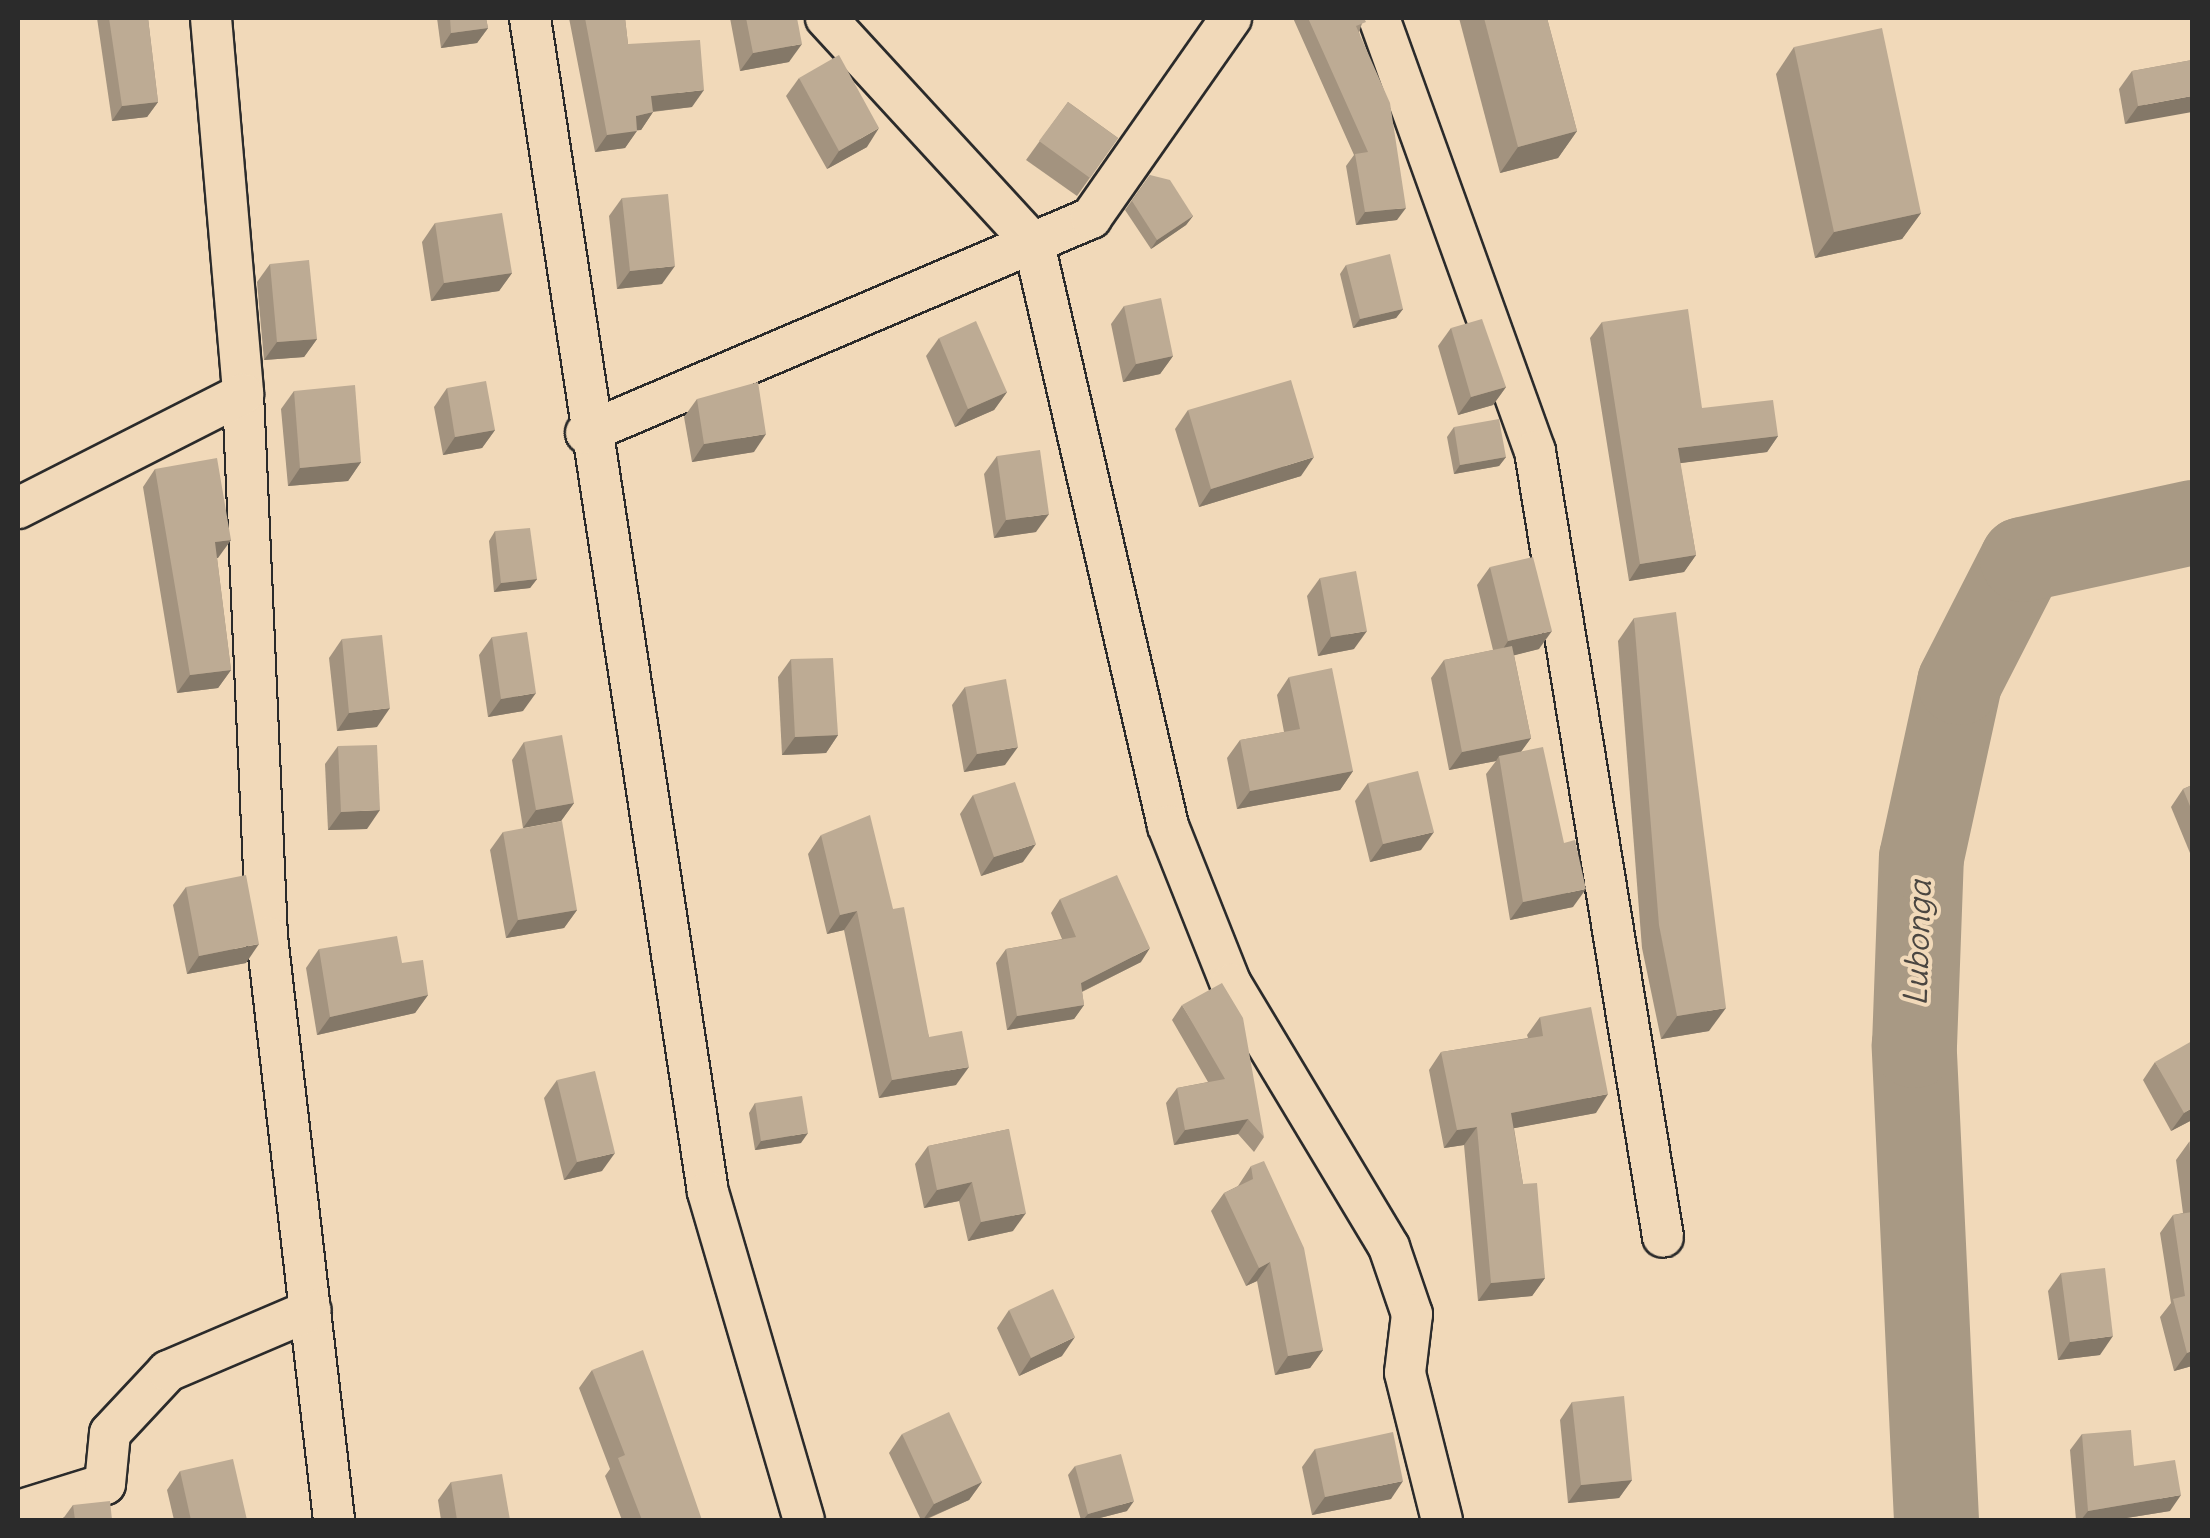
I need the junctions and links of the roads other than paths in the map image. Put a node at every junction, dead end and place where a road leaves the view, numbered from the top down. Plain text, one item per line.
1 (211, 18) edge
2 (530, 18) edge
3 (826, 18) edge
4 (1231, 18) edge
5 (1379, 18) edge
6 (1034, 244) junction
7 (243, 394) junction
8 (586, 433) junction
9 (18, 508) edge
10 (1663, 1237) dead end
11 (311, 1310) junction
12 (18, 1511) edge
13 (334, 1520) edge
14 (804, 1520) edge
15 (1442, 1520) edge

1 - 7 street
2 - 8 street
3 - 6 street
4 - 6 street
5 - 10 street
6 - 8 street
6 - 15 street
7 - 9 street
7 - 11 street
8 - 14 street
11 - 12 street
11 - 13 street

